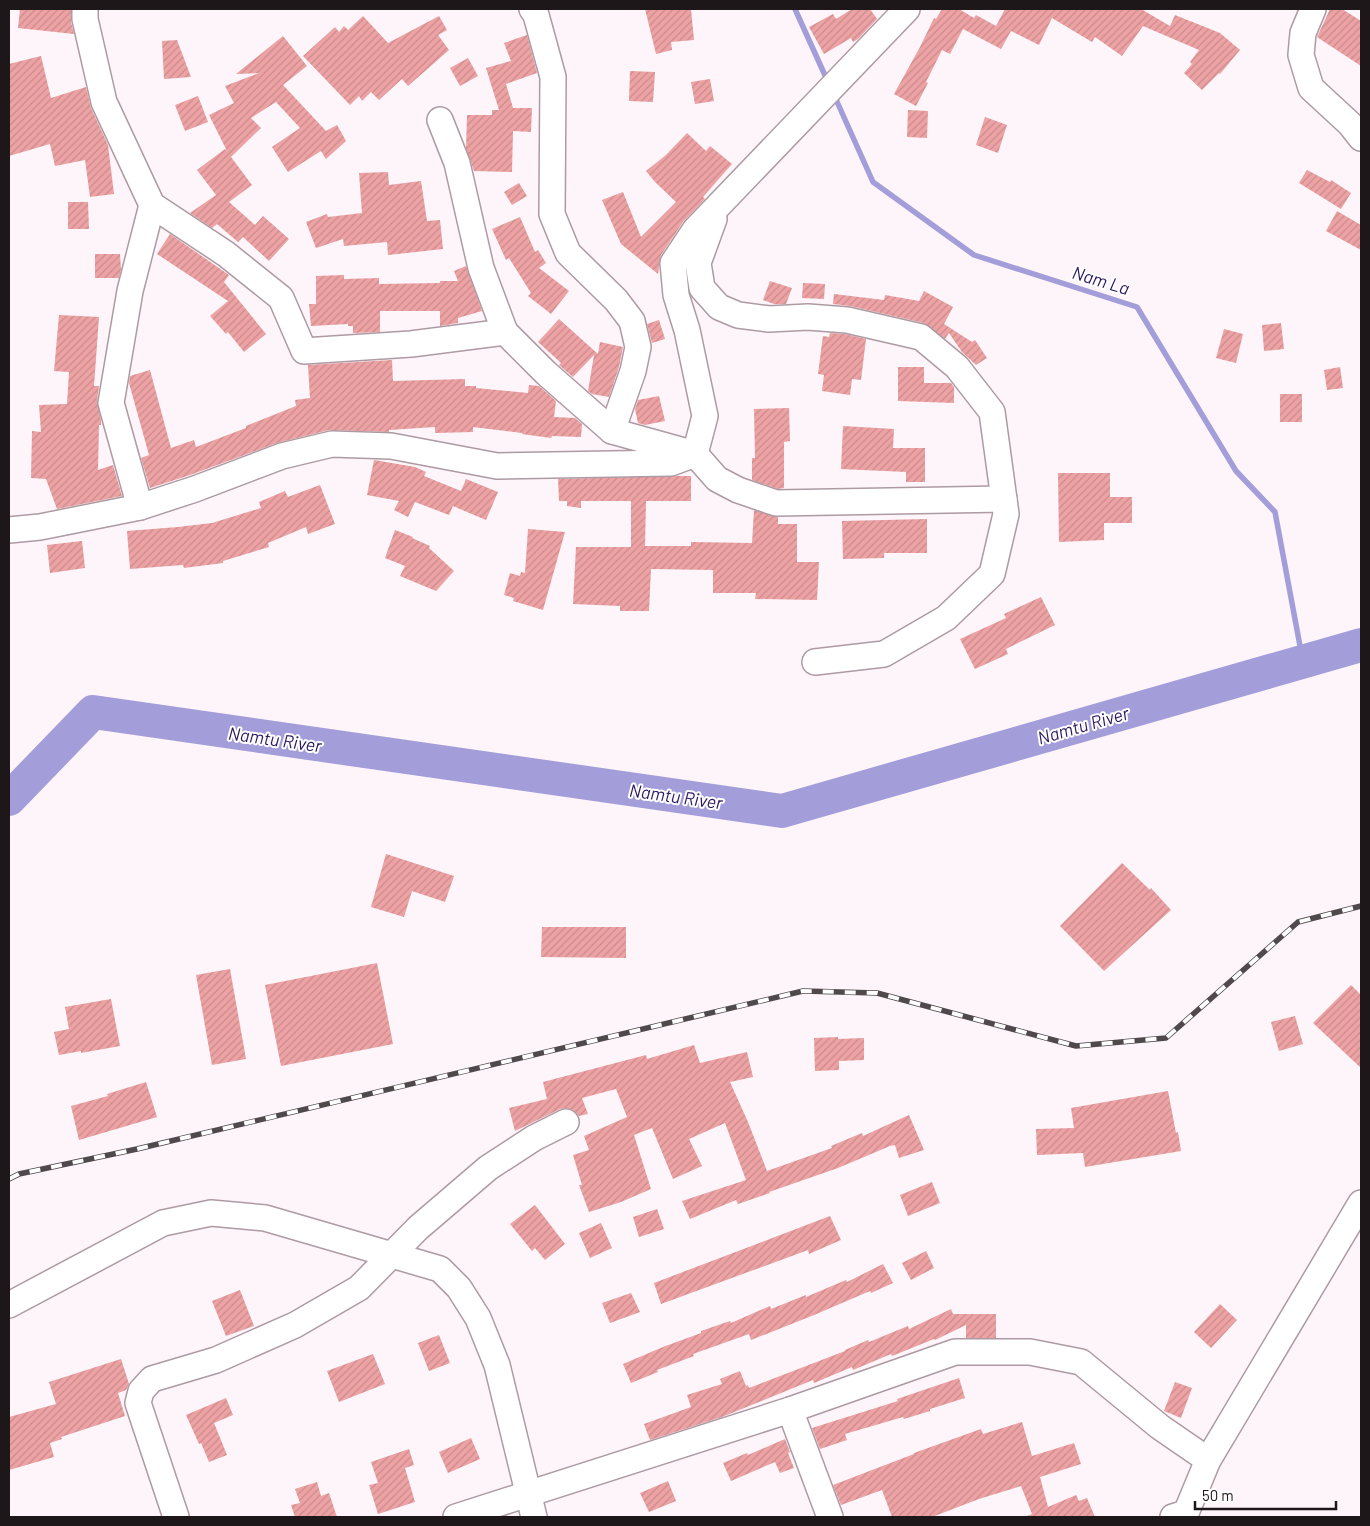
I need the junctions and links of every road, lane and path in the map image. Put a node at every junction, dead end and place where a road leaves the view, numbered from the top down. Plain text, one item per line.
1 (85, 9) edge
2 (532, 9) edge
3 (907, 9) edge
4 (1313, 9) edge
5 (440, 120) dead end
6 (1361, 138) edge
7 (152, 205) junction
8 (719, 205) junction
9 (505, 332) junction
10 (612, 431) junction
11 (695, 454) junction
12 (1004, 499) junction
13 (140, 507) junction
14 (9, 530) edge
15 (814, 662) dead end
16 (566, 1122) dead end
17 (1361, 1203) edge
18 (391, 1255) junction
19 (9, 1305) edge
20 (790, 1410) junction
21 (1208, 1460) junction
22 (529, 1493) junction
23 (176, 1517) edge
24 (456, 1517) edge
25 (534, 1517) edge
26 (830, 1517) edge
27 (1173, 1517) edge

1 - 7 street
2 - 10 street
3 - 8 street
4 - 6 street
5 - 9 street
7 - 9 street
7 - 13 street
8 - 11 street
8 - 12 street
9 - 10 street
10 - 11 street
11 - 12 street
11 - 13 street
12 - 15 street
13 - 14 street
16 - 18 street
17 - 21 street
18 - 19 street
18 - 22 street
18 - 23 street
20 - 21 street
20 - 22 street
20 - 26 street
21 - 27 street
22 - 24 street
22 - 25 street

